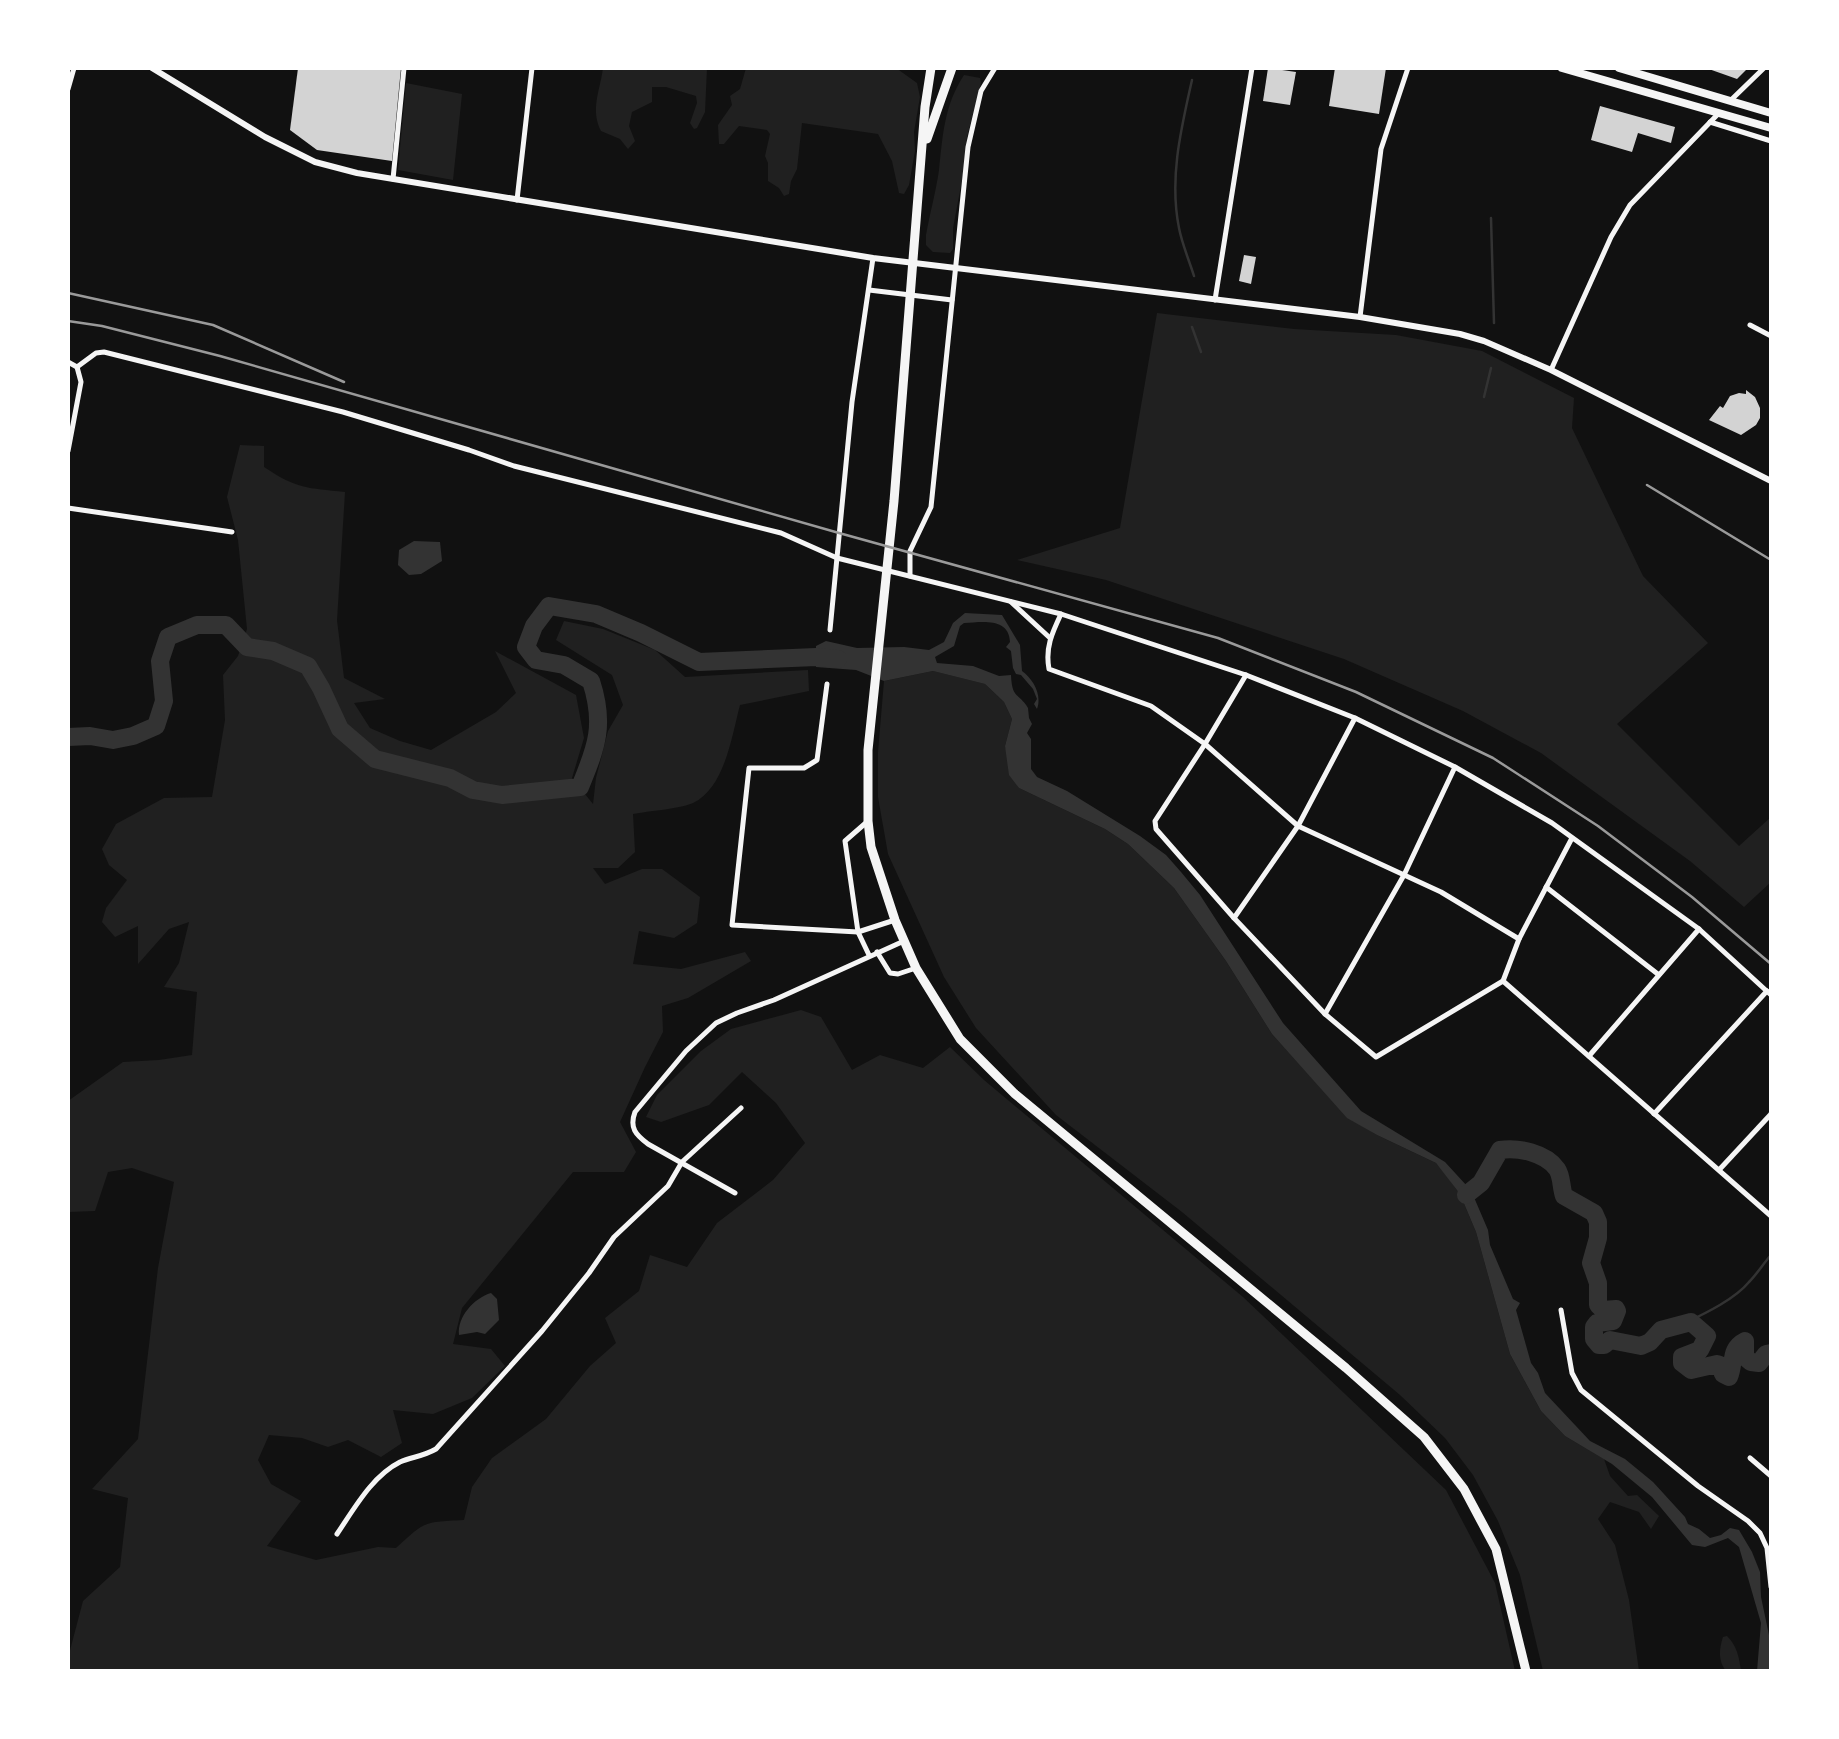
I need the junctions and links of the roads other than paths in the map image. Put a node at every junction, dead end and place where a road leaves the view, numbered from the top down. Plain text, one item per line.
1 (74, 68) edge
2 (152, 68) edge
3 (404, 68) edge
4 (532, 68) edge
5 (932, 68) edge
6 (952, 68) edge
7 (995, 68) edge
8 (1252, 68) edge
9 (1408, 68) edge
10 (1562, 68) edge
11 (1619, 68) edge
12 (1764, 68) edge
13 (68, 89) edge
14 (1731, 100) junction
15 (1719, 113) junction
16 (1771, 113) edge
17 (1710, 122) junction
18 (1771, 128) edge
19 (1771, 141) edge
20 (923, 153) junction
21 (393, 179) junction
22 (517, 200) junction
23 (873, 258) junction
24 (955, 268) junction
25 (869, 290) junction
26 (952, 300) junction
27 (1215, 300) junction
28 (1360, 317) junction
29 (1750, 325) dead end
30 (1771, 336) edge
31 (68, 362) edge
32 (77, 367) junction
33 (1551, 370) junction
34 (68, 451) edge
35 (1771, 481) edge
36 (68, 508) edge
37 (232, 532) dead end
38 (837, 558) junction
39 (910, 576) junction
40 (1010, 601) junction
41 (1061, 614) junction
42 (830, 630) dead end
43 (1049, 638) junction
44 (1246, 675) junction
45 (827, 684) dead end
46 (1355, 718) junction
47 (1205, 744) junction
48 (1455, 767) junction
49 (867, 821) junction
50 (1298, 826) junction
51 (1572, 838) junction
52 (1404, 875) junction
53 (1546, 887) junction
54 (1234, 918) junction
55 (895, 920) junction
56 (1699, 929) junction
57 (858, 932) junction
58 (1519, 939) junction
59 (904, 940) junction
60 (877, 952) junction
61 (869, 956) junction
62 (916, 968) junction
63 (1659, 975) junction
64 (1503, 981) junction
65 (1769, 993) edge
66 (1325, 1014) junction
67 (1589, 1056) junction
68 (741, 1108) dead end
69 (1654, 1114) junction
70 (1771, 1114) edge
71 (682, 1162) junction
72 (1719, 1170) junction
73 (735, 1193) dead end
74 (1771, 1216) edge
75 (1561, 1310) dead end
76 (1750, 1458) dead end
77 (1771, 1476) edge
78 (337, 1534) dead end
79 (1769, 1546) edge
80 (1771, 1587) edge
81 (1526, 1671) edge

1 - 13 street
2 - 21 street
3 - 21 street
4 - 22 street
5 - 20 highway
6 - 20 highway
7 - 24 street
8 - 27 street
9 - 28 street
10 - 15 main road
11 - 14 main road
12 - 14 street
14 - 16 main road
15 - 17 street
15 - 18 main road
17 - 19 street
17 - 33 street
20 - 49 highway
21 - 22 street
22 - 23 street
23 - 24 street
23 - 25 street
24 - 26 street
24 - 27 street
25 - 26 street
25 - 38 street
26 - 39 street
27 - 28 street
28 - 33 street
29 - 30 street
31 - 32 street
32 - 34 street
32 - 38 street
33 - 35 street
36 - 37 street
38 - 39 street
38 - 42 street
39 - 40 street
40 - 41 street
40 - 43 street
41 - 43 street
41 - 44 street
43 - 47 street
44 - 46 street
44 - 47 street
45 - 57 street
46 - 48 street
46 - 50 street
47 - 50 street
47 - 54 street
48 - 51 street
48 - 52 street
49 - 55 highway
49 - 57 street
50 - 52 street
50 - 54 street
51 - 53 street
51 - 56 street
52 - 58 street
52 - 66 street
53 - 58 street
53 - 63 street
54 - 66 street
55 - 57 street
55 - 59 highway
56 - 63 street
56 - 65 street
57 - 61 street
58 - 64 street
59 - 60 street
59 - 62 highway
60 - 61 street
60 - 62 street
61 - 71 street
62 - 81 highway
63 - 67 street
64 - 66 street
64 - 67 street
65 - 69 street
67 - 69 street
68 - 71 street
69 - 72 street
70 - 72 street
71 - 73 street
71 - 78 street
72 - 74 street
75 - 79 street
76 - 77 street
79 - 80 street

